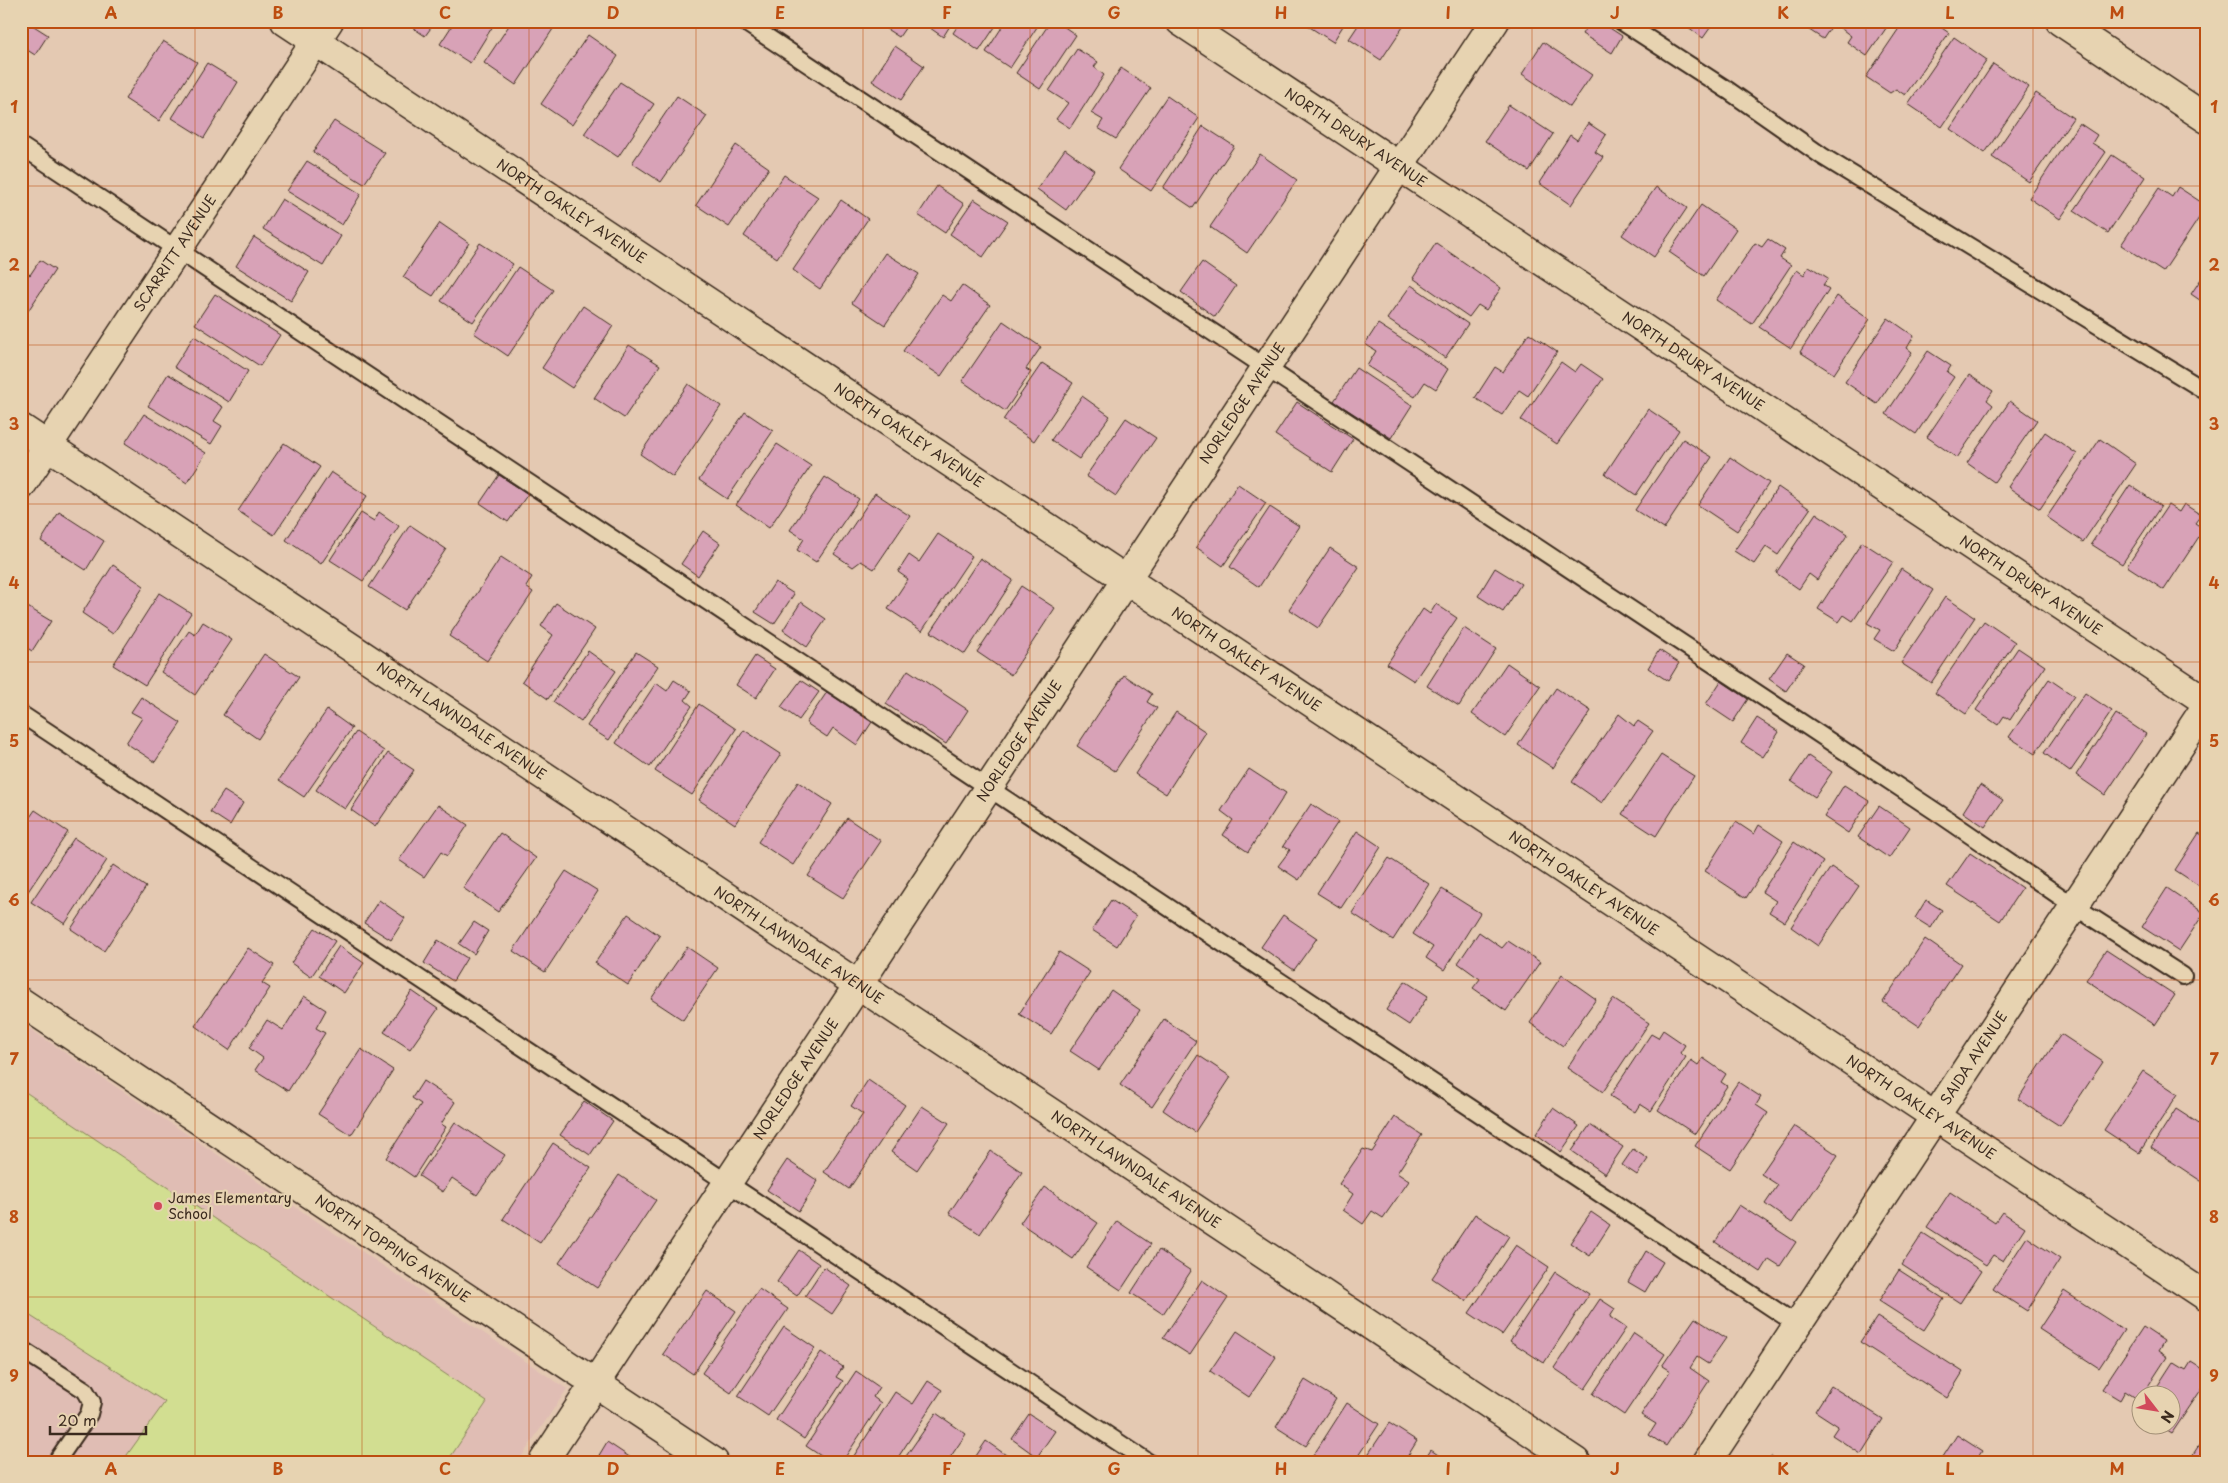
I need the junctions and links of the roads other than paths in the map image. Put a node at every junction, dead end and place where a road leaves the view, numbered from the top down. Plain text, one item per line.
1 (285, 21) edge
2 (744, 21) edge
3 (1180, 21) edge
4 (1495, 21) edge
5 (1621, 21) edge
6 (2060, 21) edge
7 (322, 31) edge
8 (2207, 119) edge
9 (21, 146) edge
10 (1399, 166) junction
11 (178, 250) junction
12 (1266, 367) junction
13 (2207, 392) edge
14 (21, 428) edge
15 (48, 446) junction
16 (21, 486) edge
17 (1126, 579) junction
18 (2207, 704) edge
19 (21, 714) edge
20 (988, 787) junction
21 (2074, 906) junction
22 (2183, 976) dead end
23 (857, 985) junction
24 (21, 1002) edge
25 (1935, 1117) junction
26 (727, 1182) junction
27 (2207, 1297) edge
28 (1798, 1325) junction
29 (21, 1349) edge
30 (595, 1383) junction
31 (56, 1462) edge
32 (543, 1462) edge
33 (714, 1462) edge
34 (1148, 1462) edge
35 (1576, 1462) edge
36 (1707, 1462) edge

1 - 7 street, NORTH OAKLEY AVENUE
2 - 12 lane
3 - 10 street, NORTH DRURY AVENUE
4 - 10 street, NORLEDGE AVENUE
5 - 13 lane
6 - 8 street
7 - 11 street, SCARRITT AVENUE
7 - 17 street, NORTH OAKLEY AVENUE
9 - 11 lane
10 - 12 street, NORLEDGE AVENUE
10 - 18 street, NORTH DRURY AVENUE
11 - 15 street, SCARRITT AVENUE
11 - 20 lane
12 - 17 street, NORLEDGE AVENUE
12 - 21 lane
14 - 15 street, NORTH LAWNDALE AVENUE
15 - 16 street, SCARRITT AVENUE
15 - 23 street, NORTH LAWNDALE AVENUE
17 - 20 street, NORLEDGE AVENUE
17 - 25 street, NORTH OAKLEY AVENUE
18 - 21 street, SAIDA AVENUE
19 - 26 lane
20 - 23 street, NORLEDGE AVENUE
20 - 28 lane
21 - 22 lane
21 - 25 street, SAIDA AVENUE
23 - 26 street, NORLEDGE AVENUE
23 - 35 street, NORTH LAWNDALE AVENUE
24 - 30 street, NORTH TOPPING AVENUE
25 - 27 street, NORTH OAKLEY AVENUE
25 - 28 street, SAIDA AVENUE
26 - 30 street, NORLEDGE AVENUE
26 - 34 lane
28 - 36 street, SAIDA AVENUE
29 - 31 lane
30 - 32 street, NORLEDGE AVENUE
30 - 33 street, NORTH TOPPING AVENUE

